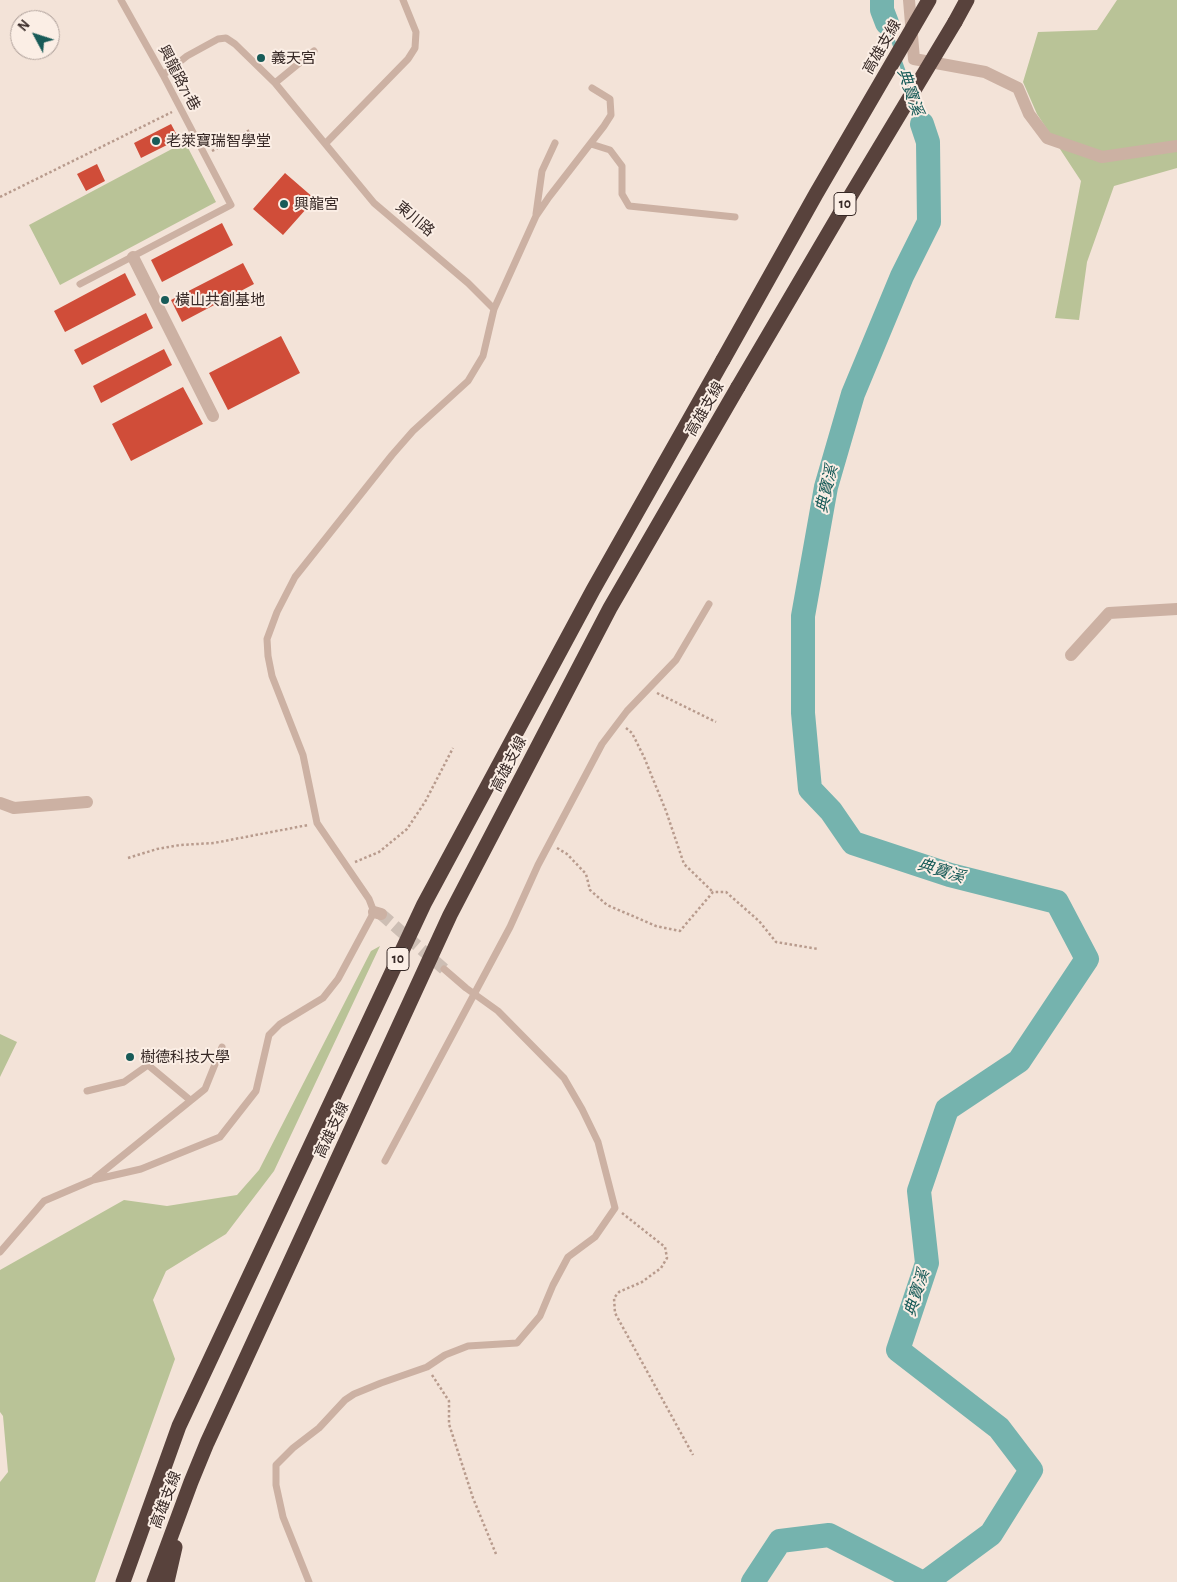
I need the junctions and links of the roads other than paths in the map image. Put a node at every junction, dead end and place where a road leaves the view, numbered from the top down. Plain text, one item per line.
1 (121, 0) edge
2 (402, 0) edge
3 (909, 0) edge
4 (929, 0) edge
5 (967, 0) edge
6 (314, 51) dead end
7 (163, 75) junction
8 (275, 83) junction
9 (592, 88) dead end
10 (326, 143) junction
11 (555, 143) dead end
12 (590, 144) junction
13 (1177, 146) edge
14 (536, 216) junction
15 (736, 217) dead end
16 (133, 256) junction
17 (80, 284) dead end
18 (494, 309) junction
19 (213, 416) dead end
20 (709, 604) dead end
21 (1177, 609) edge
22 (1071, 655) dead end
23 (87, 802) dead end
24 (0, 803) edge
25 (444, 969) tunnel mouth
26 (474, 994) junction
27 (222, 1047) dead end
28 (88, 1091) dead end
29 (190, 1100) junction
30 (385, 1161) dead end
31 (93, 1180) junction
32 (0, 1252) edge
33 (191, 1482) junction
34 (124, 1578) edge
35 (154, 1582) edge
36 (167, 1582) edge
37 (309, 1582) edge

1 - 7 lane, 興龍路71巷
2 - 10 lane
3 - 13 street
4 - 34 highway, 高雄支線 / 10, bridge
5 - 33 highway, 高雄支線 / 10, bridge
6 - 8 lane
7 - 8 lane, 東川路
7 - 16 lane, 興龍路71巷
8 - 10 lane, 東川路
9 - 12 lane
10 - 18 lane, 東川路
11 - 14 lane
12 - 14 lane
12 - 15 lane
14 - 18 lane
16 - 17 lane
16 - 19 street
18 - 31 lane
20 - 26 lane
21 - 22 street
23 - 24 street
25 - 26 lane
26 - 30 lane
26 - 37 lane
27 - 29 lane
28 - 29 lane
29 - 31 lane
31 - 32 lane
33 - 35 highway, 高雄支線 / 10
33 - 36 highway

